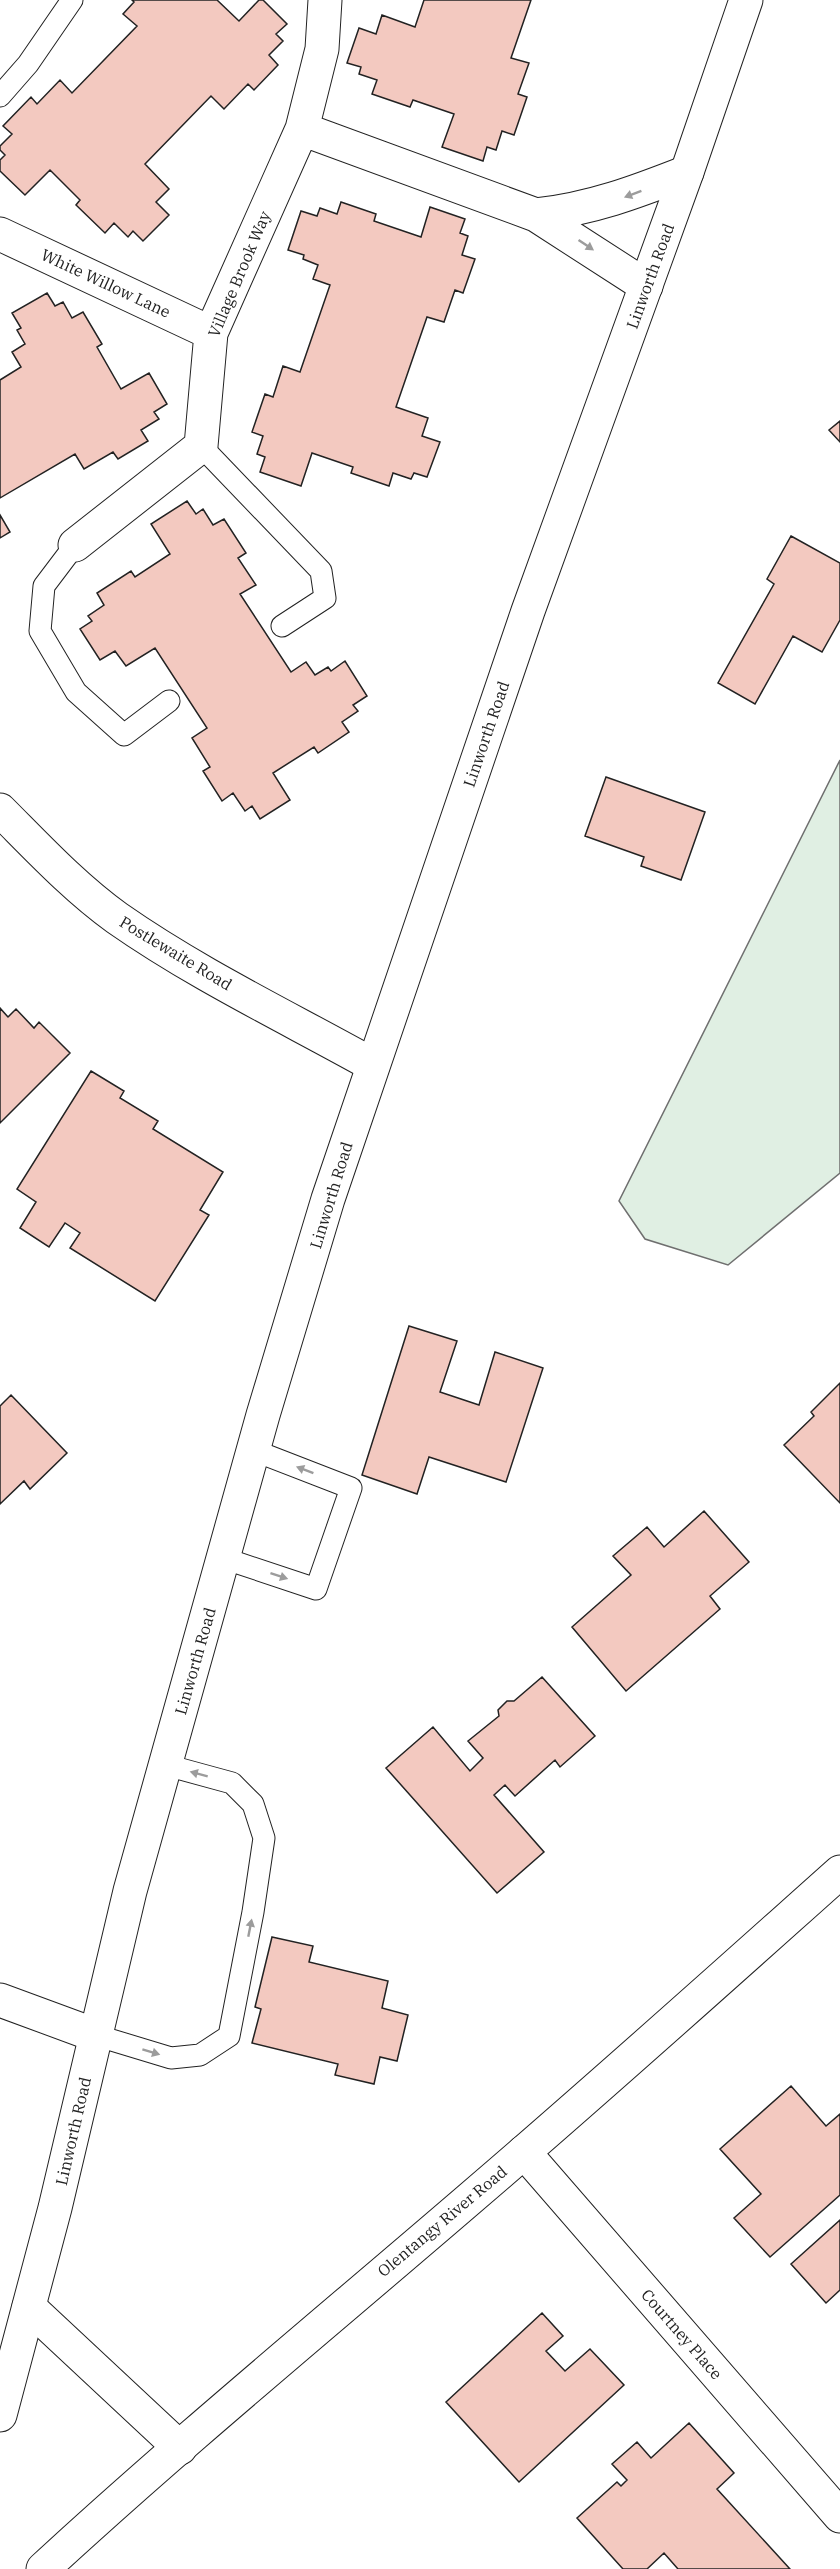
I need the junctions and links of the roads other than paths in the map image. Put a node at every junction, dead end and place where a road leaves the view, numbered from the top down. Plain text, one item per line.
1 (72, 0) edge
2 (325, 0) edge
3 (746, 0) edge
4 (0, 96) edge
5 (302, 129) junction
6 (687, 172) junction
7 (536, 215) junction
8 (0, 234) edge
9 (646, 286) junction
10 (211, 333) junction
11 (201, 446) junction
12 (75, 545) joint
13 (282, 626) dead end
14 (169, 701) dead end
15 (0, 810) edge
16 (373, 1065) junction
17 (253, 1450) junction
18 (224, 1558) junction
19 (166, 1765) junction
20 (840, 1872) edge
21 (0, 2000) edge
22 (95, 2035) junction
23 (524, 2152) junction
24 (29, 2307) junction
25 (0, 2415) edge
26 (180, 2448) junction
27 (840, 2516) edge
28 (43, 2569) edge

1 - 4 lane
2 - 5 main road, Village Brook Way
3 - 6 main road, Linworth Road
5 - 7 main road
5 - 10 main road, Village Brook Way
6 -> 7 main road
6 - 9 main road, Linworth Road
7 -> 9 main road
8 - 10 main road, White Willow Lane
9 - 16 main road, Linworth Road
10 - 11 main road, Village Brook Way
11 - 12 main road
11 - 13 lane
12 - 14 lane
15 - 16 main road, Postlewaite Road
16 - 17 main road, Linworth Road
17 - 18 main road, Linworth Road
18 -> 17 lane
18 - 19 main road, Linworth Road
19 - 22 main road, Linworth Road
22 -> 19 lane
20 - 23 main road, Olentangy River Road
21 - 22 main road
22 - 24 main road, Linworth Road
23 - 26 main road, Olentangy River Road
23 - 27 main road, Courtney Place
24 - 25 main road, Linworth Road
24 - 26 main road
26 - 28 main road, Olentangy River Road

